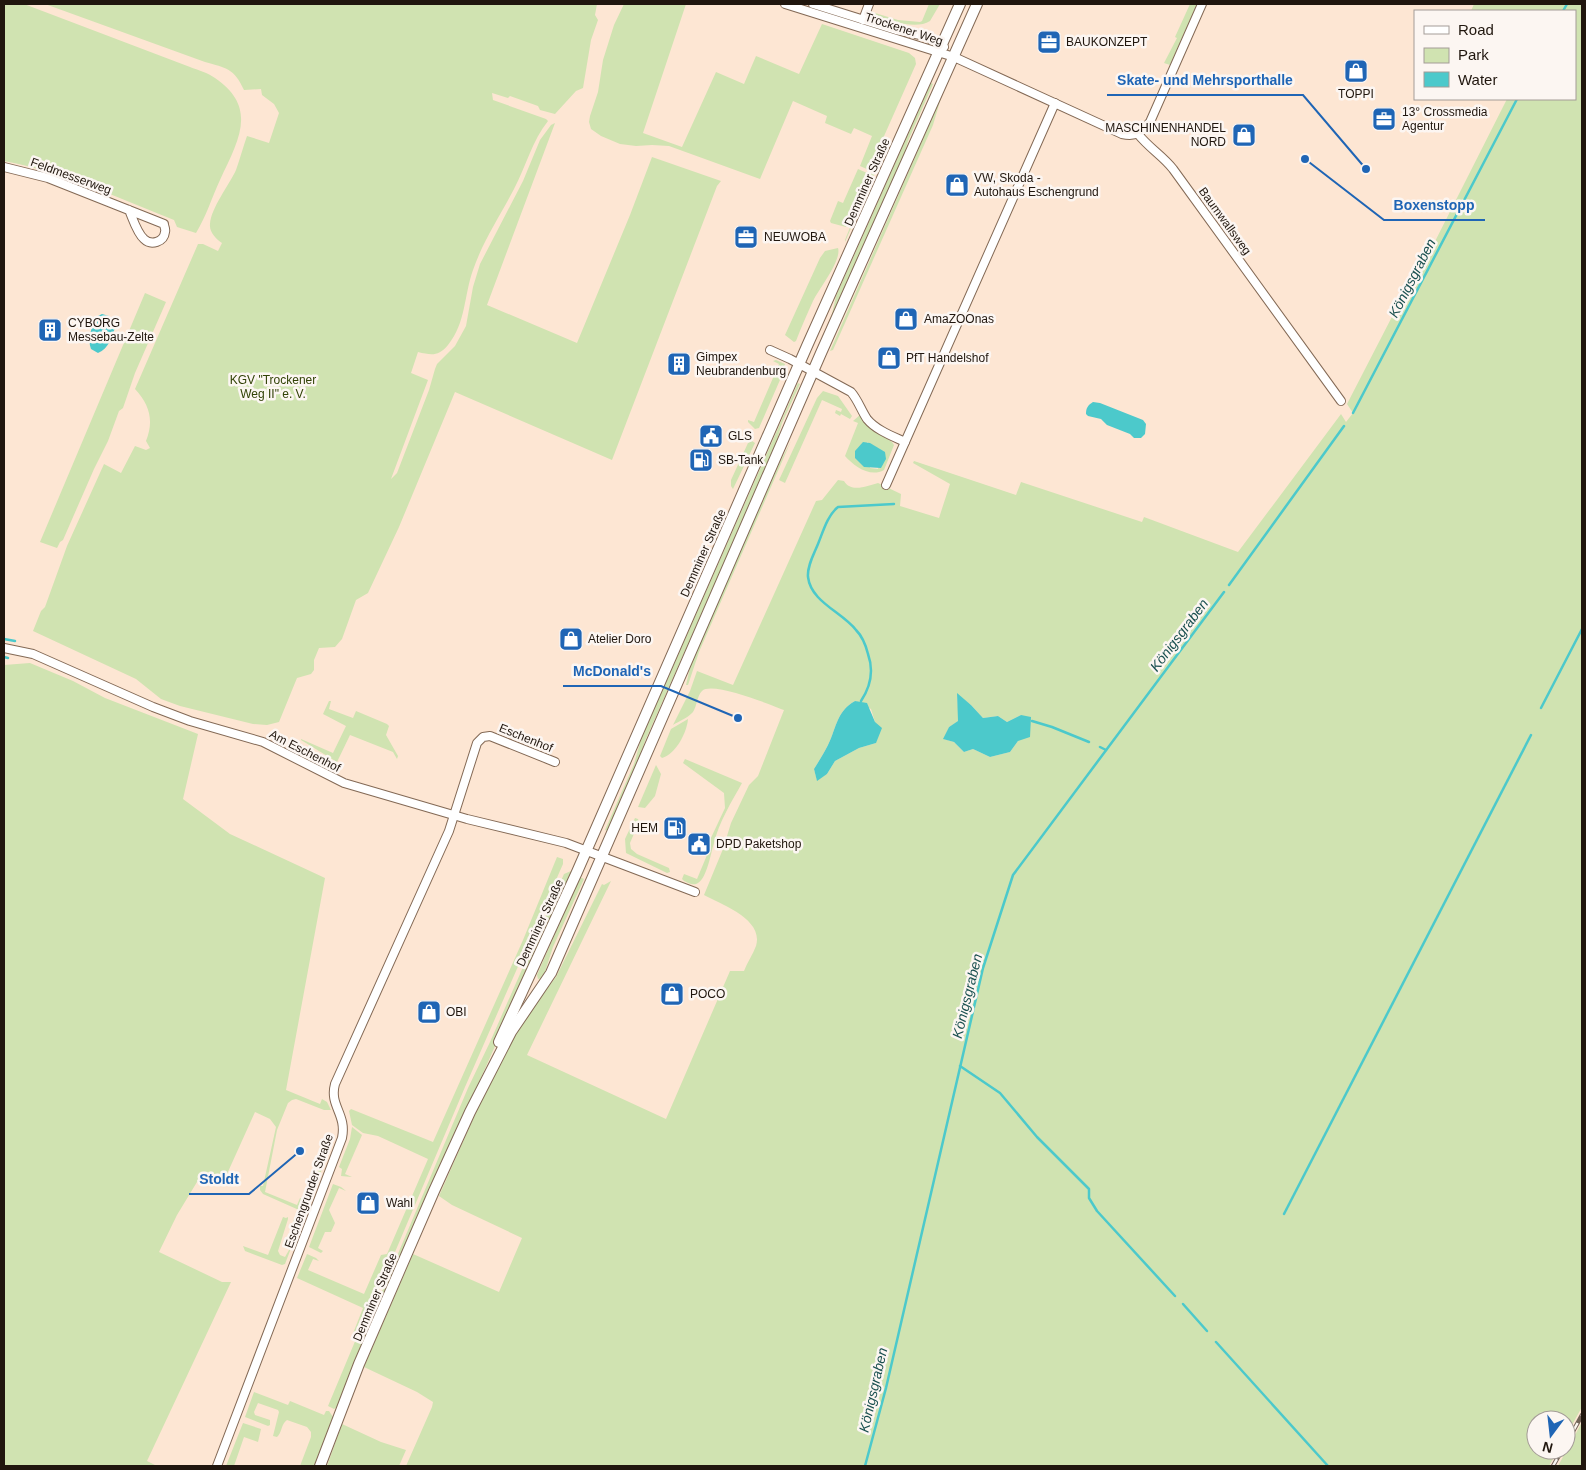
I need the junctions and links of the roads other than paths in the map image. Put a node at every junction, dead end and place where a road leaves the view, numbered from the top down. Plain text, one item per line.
1 (786, 4) edge
2 (813, 4) edge
3 (869, 4) edge
4 (960, 4) edge
5 (978, 4) edge
6 (1202, 4) edge
7 (863, 20) junction
8 (940, 48) junction
9 (954, 57) junction
10 (1055, 103) junction
11 (1138, 134) junction
12 (4, 166) edge
13 (129, 210) junction
14 (770, 350) dead end
15 (799, 364) junction
16 (813, 372) junction
17 (1341, 401) dead end
18 (905, 442) junction
19 (886, 485) dead end
20 (4, 648) edge
21 (555, 762) dead end
22 (453, 815) junction
23 (586, 851) junction
24 (603, 857) junction
25 (695, 892) dead end
26 (470, 1112) junction
27 (217, 1466) edge
28 (320, 1466) edge

1 - 8 street, Trockener Weg
2 - 7 street, Trockener Weg
3 - 7 street
4 - 8 main road, Demminer Straße
5 - 9 main road, Demminer Straße
6 - 11 street
7 - 8 street, Trockener Weg
8 - 9 street, Trockener Weg
8 - 15 main road, Demminer Straße
9 - 10 street
9 - 16 main road, Demminer Straße
10 - 11 street
10 - 18 street
11 - 17 street, Baumwallsweg
12 - 13 street, Feldmesserweg
13 - 13 street, Feldmesserweg
14 - 15 street
15 - 16 street
15 - 23 main road, Demminer Straße
16 - 18 street
16 - 24 main road, Demminer Straße
18 - 19 street
20 - 22 street, Am Eschenhof
21 - 22 street, Eschenhof
22 - 23 street, Am Eschenhof
22 - 27 street, Eschengrunder Straße
23 - 24 street, Am Eschenhof
23 - 26 main road, Demminer Straße
24 - 25 street
24 - 26 main road, Demminer Straße
26 - 28 main road, Demminer Straße

